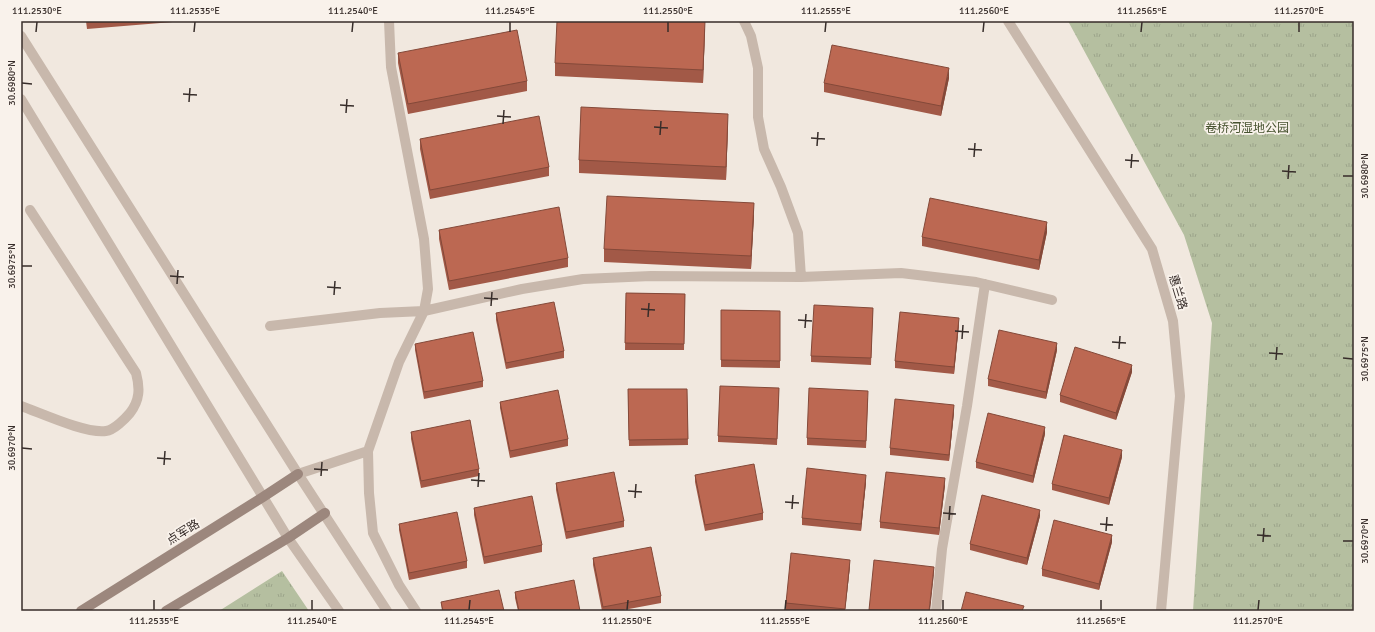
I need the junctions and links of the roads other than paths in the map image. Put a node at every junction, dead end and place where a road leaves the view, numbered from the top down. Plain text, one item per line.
1 (389, 21) edge
2 (744, 21) edge
3 (1008, 21) edge
4 (21, 36) edge
5 (21, 99) edge
6 (30, 210) dead end
7 (801, 277) junction
8 (985, 284) junction
9 (1052, 300) dead end
10 (424, 311) junction
11 (270, 326) dead end
12 (21, 406) edge
13 (368, 451) junction
14 (298, 474) junction
15 (263, 497) junction
16 (325, 513) junction
17 (288, 538) junction
18 (81, 611) edge
19 (166, 611) edge
20 (339, 611) edge
21 (387, 611) edge
22 (416, 611) edge
23 (936, 611) edge
24 (1161, 611) edge

1 - 10 street
2 - 7 street
3 - 24 street, 惠兰路
4 - 14 street
5 - 15 street
6 - 12 street
7 - 8 street
7 - 10 street
8 - 9 street
8 - 23 street
10 - 11 street
10 - 13 street
13 - 14 street
13 - 22 street
14 - 15 main road, 点军路
14 - 16 street
15 - 17 street
15 - 18 main road, 点军路
16 - 17 main road
16 - 21 street
17 - 19 main road
17 - 20 street

